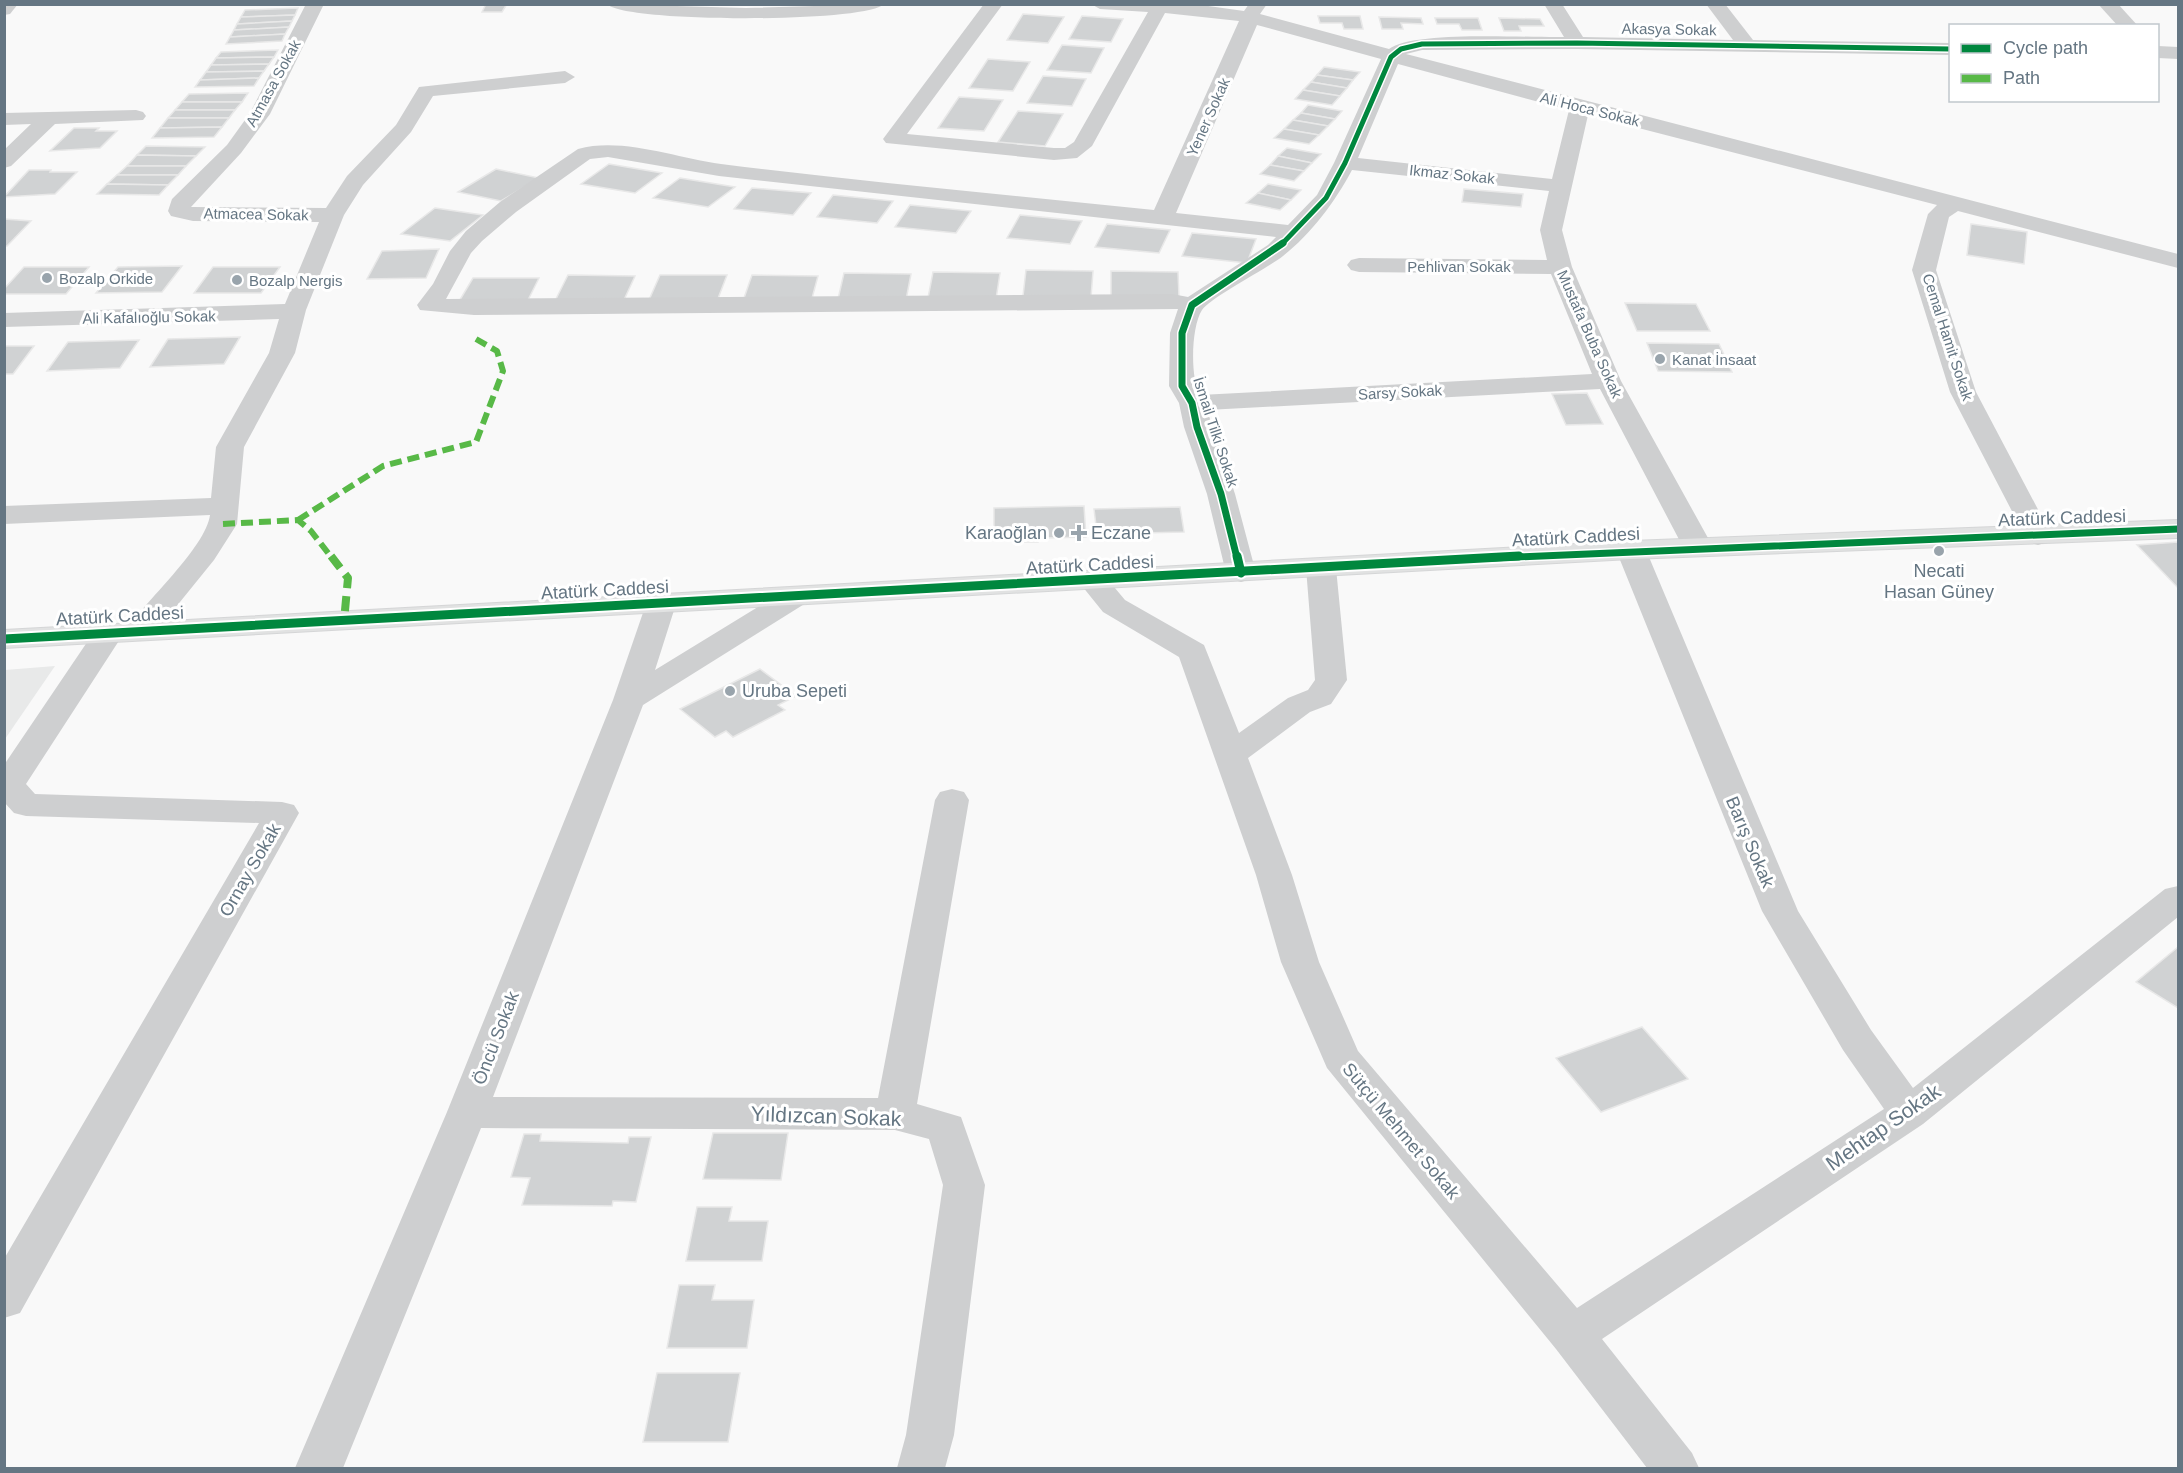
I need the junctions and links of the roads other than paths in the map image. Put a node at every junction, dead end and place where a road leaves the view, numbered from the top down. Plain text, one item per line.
1 (9, 4) edge
2 (315, 4) edge
3 (616, 4) edge
4 (875, 4) edge
5 (994, 4) edge
6 (1100, 4) edge
7 (1553, 4) edge
8 (1715, 4) edge
9 (2107, 4) edge
10 (1107, 5) edge
11 (688, 7) edge
12 (810, 8) edge
13 (1159, 8) junction
14 (4, 10) edge
15 (1254, 11) edge
16 (2127, 24) edge
17 (1576, 43) junction
18 (1747, 45) junction
19 (1949, 49) edge
20 (2159, 52) edge
21 (2178, 53) edge
22 (1391, 57) junction
23 (565, 77) dead end
24 (1580, 106) junction
25 (136, 116) dead end
26 (50, 118) junction
27 (4, 119) edge
28 (4, 162) edge
29 (1345, 163) junction
30 (1560, 186) junction
31 (1954, 204) junction
32 (179, 211) joint
33 (333, 215) junction
34 (1163, 216) junction
35 (1294, 231) junction
36 (2077, 235) junction
37 (2178, 248) edge
38 (2178, 261) edge
39 (1359, 265) dead end
40 (1560, 267) junction
41 (1192, 305) junction
42 (294, 310) junction
43 (4, 320) edge
44 (1608, 381) junction
45 (1192, 404) junction
46 (224, 506) junction
47 (4, 515) edge
48 (2178, 529) edge
49 (2038, 536) junction
50 (1698, 547) junction
51 (1631, 550) junction
52 (1321, 568) junction
53 (1241, 573) junction
54 (1093, 581) junction
55 (795, 597) junction
56 (661, 604) junction
57 (124, 632) junction
58 (4, 639) edge
59 (629, 700) junction
60 (1232, 754) junction
61 (952, 800) dead end
62 (2178, 898) edge
63 (467, 1112) junction
64 (1909, 1113) junction
65 (895, 1114) junction
66 (4, 1300) edge
67 (1572, 1335) junction
68 (319, 1468) edge
69 (921, 1468) edge
70 (1675, 1468) edge

1 - 14 street
2 - 32 street, Atmasa Sokak
3 - 11 street
4 - 12 street
5 - 13 street
6 - 10 street, Ali Hoca Sokak
7 - 17 street
8 - 18 street
9 - 16 street
10 - 13 street, Ali Hoca Sokak
11 - 12 street
13 - 15 street, Ali Hoca Sokak
15 - 22 street, Ali Hoca Sokak
15 - 34 street, Yener Sokak
17 - 18 street, Akasya Sokak
17 - 22 street, Akasya Sokak
18 - 19 street, Akasya Sokak
20 - 21 street
22 - 24 street, Ali Hoca Sokak
22 - 29 street
23 - 33 street
24 - 30 street, Mustafa Buba Sokak
24 - 31 street, Ali Hoca Sokak
25 - 26 street
26 - 27 street
26 - 28 street
29 - 30 street, Ikmaz Sokak
29 - 35 street
30 - 40 street, Mustafa Buba Sokak
31 - 36 street, Ali Hoca Sokak
31 - 49 street, Cemal Hamit Sokak
32 - 33 street, Atmacea Sokak
33 - 42 street
34 - 35 street
34 - 41 street
35 - 41 street
36 - 37 street, Ali Hoca Sokak
36 - 38 street, Ali Hoca Sokak
39 - 40 street, Pehlivan Sokak
40 - 44 street, Mustafa Buba Sokak
41 - 45 street, İsmail Tilki Sokak
42 - 43 street, Ali Kafalıoğlu Sokak
42 - 46 street
44 - 45 street, Sarsy Sokak
44 - 50 street, Mustafa Buba Sokak
45 - 53 street, İsmail Tilki Sokak
46 - 47 street
46 - 57 street
48 - 49 street, Atatürk Caddesi
49 - 50 street, Atatürk Caddesi
50 - 51 street, Atatürk Caddesi
51 - 52 street, Atatürk Caddesi
51 - 64 street, Barış Sokak
52 - 53 street, Atatürk Caddesi
52 - 60 street
53 - 54 street, Atatürk Caddesi
54 - 55 street, Atatürk Caddesi
54 - 60 street, Sütçü Mehmet Sokak
55 - 56 street, Atatürk Caddesi
55 - 59 street
56 - 57 street, Atatürk Caddesi
56 - 59 street, Öncü Sokak
57 - 58 street, Atatürk Caddesi
57 - 66 street, Ornay Sokak
59 - 63 street, Öncü Sokak
60 - 67 street, Sütçü Mehmet Sokak
61 - 65 street
62 - 64 street, Mehtap Sokak
63 - 65 street, Yıldızcan Sokak
63 - 68 street, Öncü Sokak
64 - 67 street, Mehtap Sokak
65 - 69 street, Yıldızcan Sokak
67 - 70 street, Sütçü Mehmet Sokak

